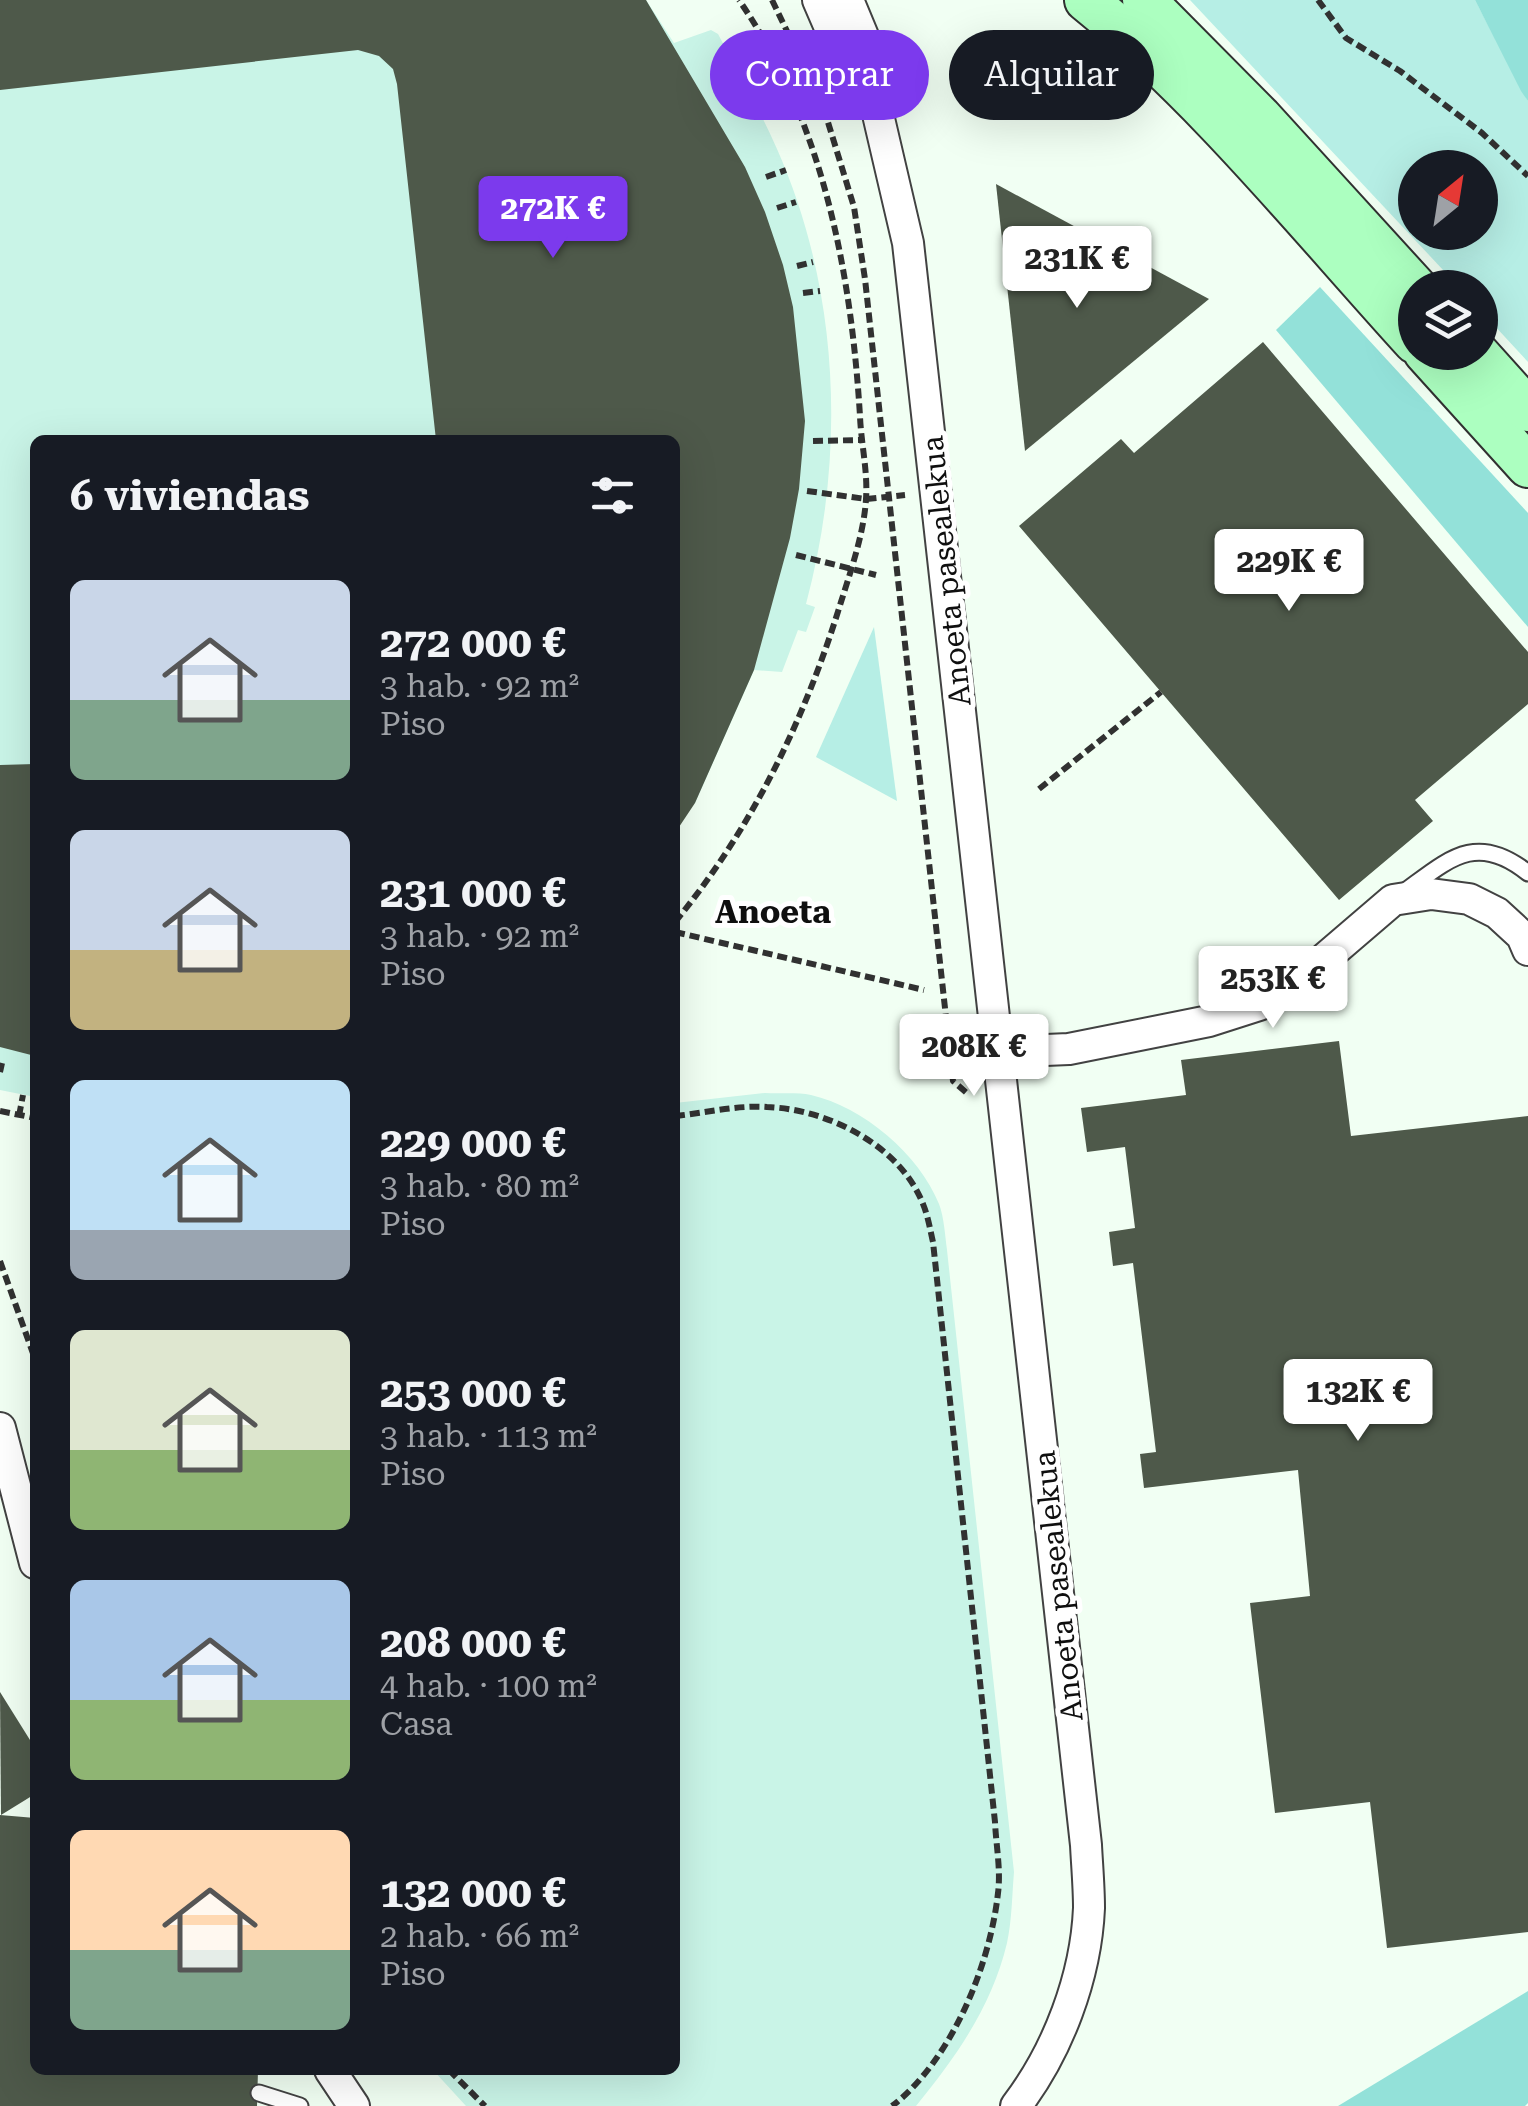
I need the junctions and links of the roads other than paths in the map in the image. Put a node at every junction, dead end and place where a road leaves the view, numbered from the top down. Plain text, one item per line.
1 (818, 0) edge
2 (848, 0) edge
3 (1086, 0) edge
4 (1144, 0) edge
5 (831, 30) edge
6 (861, 30) edge
7 (879, 120) edge
8 (1400, 270) edge
9 (1398, 324) edge
10 (1441, 370) edge
11 (1492, 370) edge
12 (1528, 410) edge
13 (1528, 466) edge
14 (1528, 873) edge
15 (1392, 900) junction
16 (1528, 950) edge
17 (999, 1052) junction
18 (0, 1428) edge
19 (30, 1544) edge
20 (333, 2075) edge
21 (259, 2093) dead end
22 (300, 2106) edge
23 (354, 2106) edge
24 (1016, 2106) edge

1 - 5 street, Anoeta pasealekua
2 - 6 street, Anoeta pasealekua
3 - 9 main road
4 - 8 main road
7 - 17 street, Anoeta pasealekua
10 - 13 main road
11 - 12 main road
14 - 15 lane
15 - 16 street
15 - 17 street
17 - 24 street, Anoeta pasealekua
18 - 19 street
20 - 23 street
21 - 22 lane

